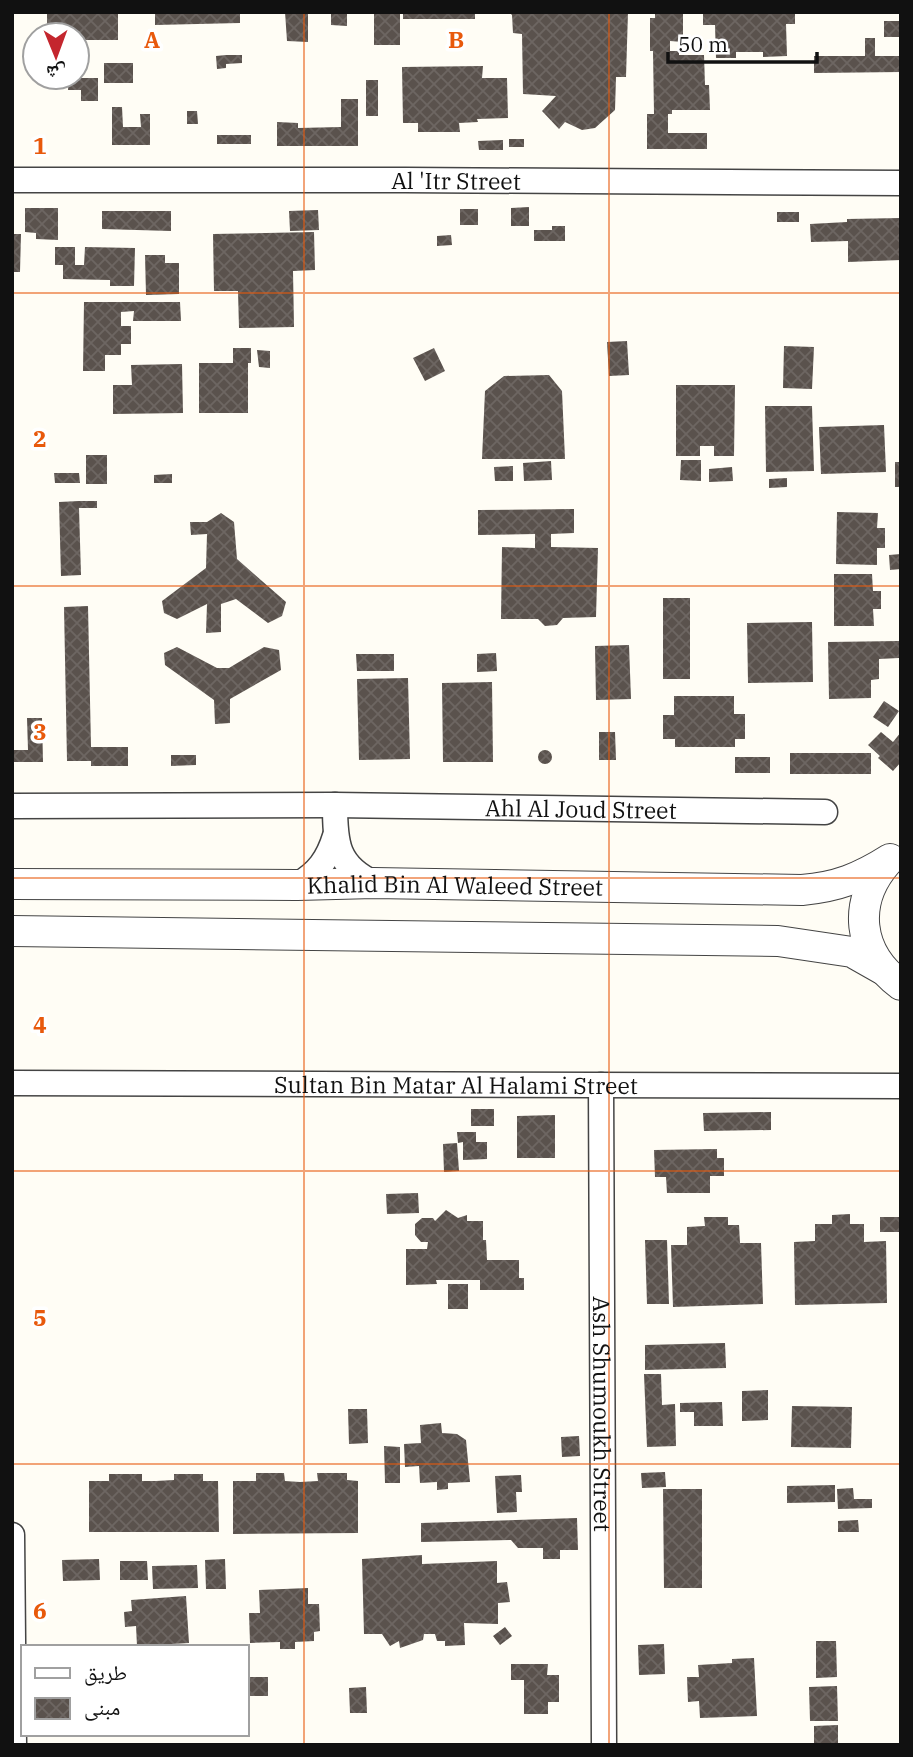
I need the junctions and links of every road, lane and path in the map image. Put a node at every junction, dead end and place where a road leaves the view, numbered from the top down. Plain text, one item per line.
1 (12, 180) edge
2 (901, 184) edge
3 (335, 805) junction
4 (12, 806) edge
5 (825, 812) dead end
6 (335, 836) junction
7 (895, 854) edge
8 (374, 883) junction
9 (12, 884) edge
10 (297, 885) junction
11 (12, 931) edge
12 (891, 977) edge
13 (12, 1083) edge
14 (601, 1085) junction
15 (901, 1086) edge
16 (12, 1535) edge
17 (15, 1745) edge
18 (604, 1745) edge

1 - 2 street, Al 'Itr Street
3 - 4 street, Ahl Al Joud Street
3 - 5 street, Ahl Al Joud Street
3 - 6 street
6 - 8 street
6 - 10 street
7 - 8 street, Khalid Bin Al Waleed Street
7 - 12 street
8 - 10 street, Khalid Bin Al Waleed Street
9 - 10 street, Khalid Bin Al Waleed Street
11 - 12 street
13 - 14 street, Sultan Bin Matar Al Halami Street
14 - 15 street, Sultan Bin Matar Al Halami Street
14 - 18 street, Ash Shumoukh Street
16 - 17 street

